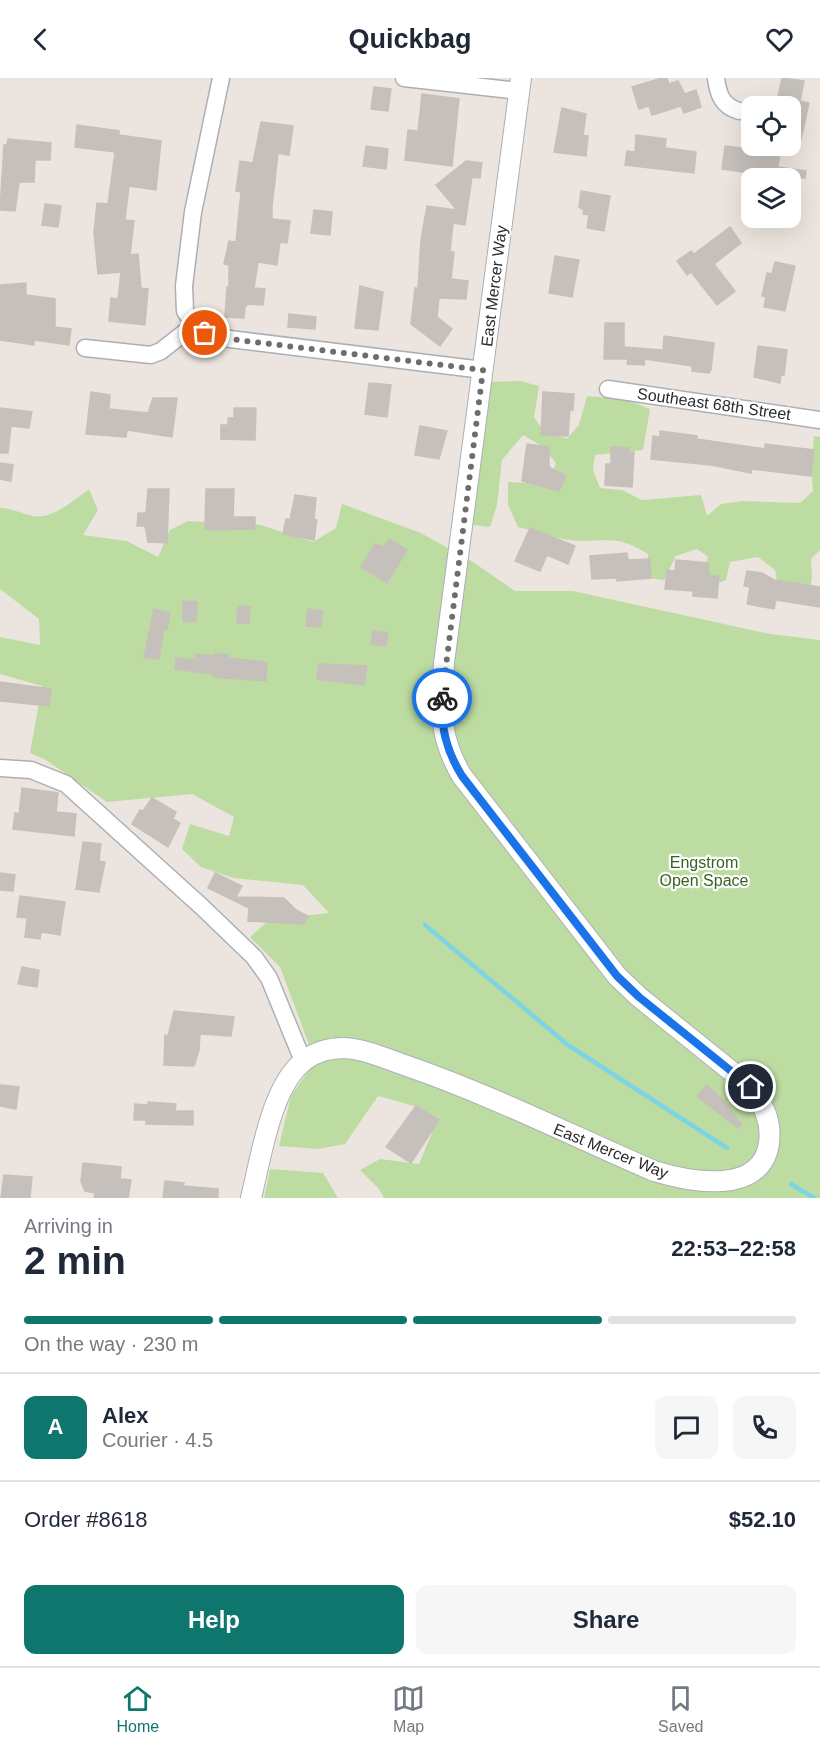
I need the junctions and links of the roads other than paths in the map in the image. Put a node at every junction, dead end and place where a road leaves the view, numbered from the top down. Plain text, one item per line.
1 (221, 78) edge
2 (404, 78) edge
3 (716, 78) edge
4 (520, 85) edge
5 (739, 111) dead end
6 (194, 325) junction
7 (86, 348) dead end
8 (483, 370) junction
9 (608, 389) dead end
10 (820, 420) edge
11 (0, 768) edge
12 (303, 1061) junction
13 (251, 1198) edge

1 - 6 street
2 - 4 street
3 - 5 street
4 - 8 street, East Mercer Way
6 - 7 street
6 - 8 street
8 - 12 street, East Mercer Way
9 - 10 street, Southeast 68th Street
11 - 12 street
12 - 13 street, East Mercer Way

